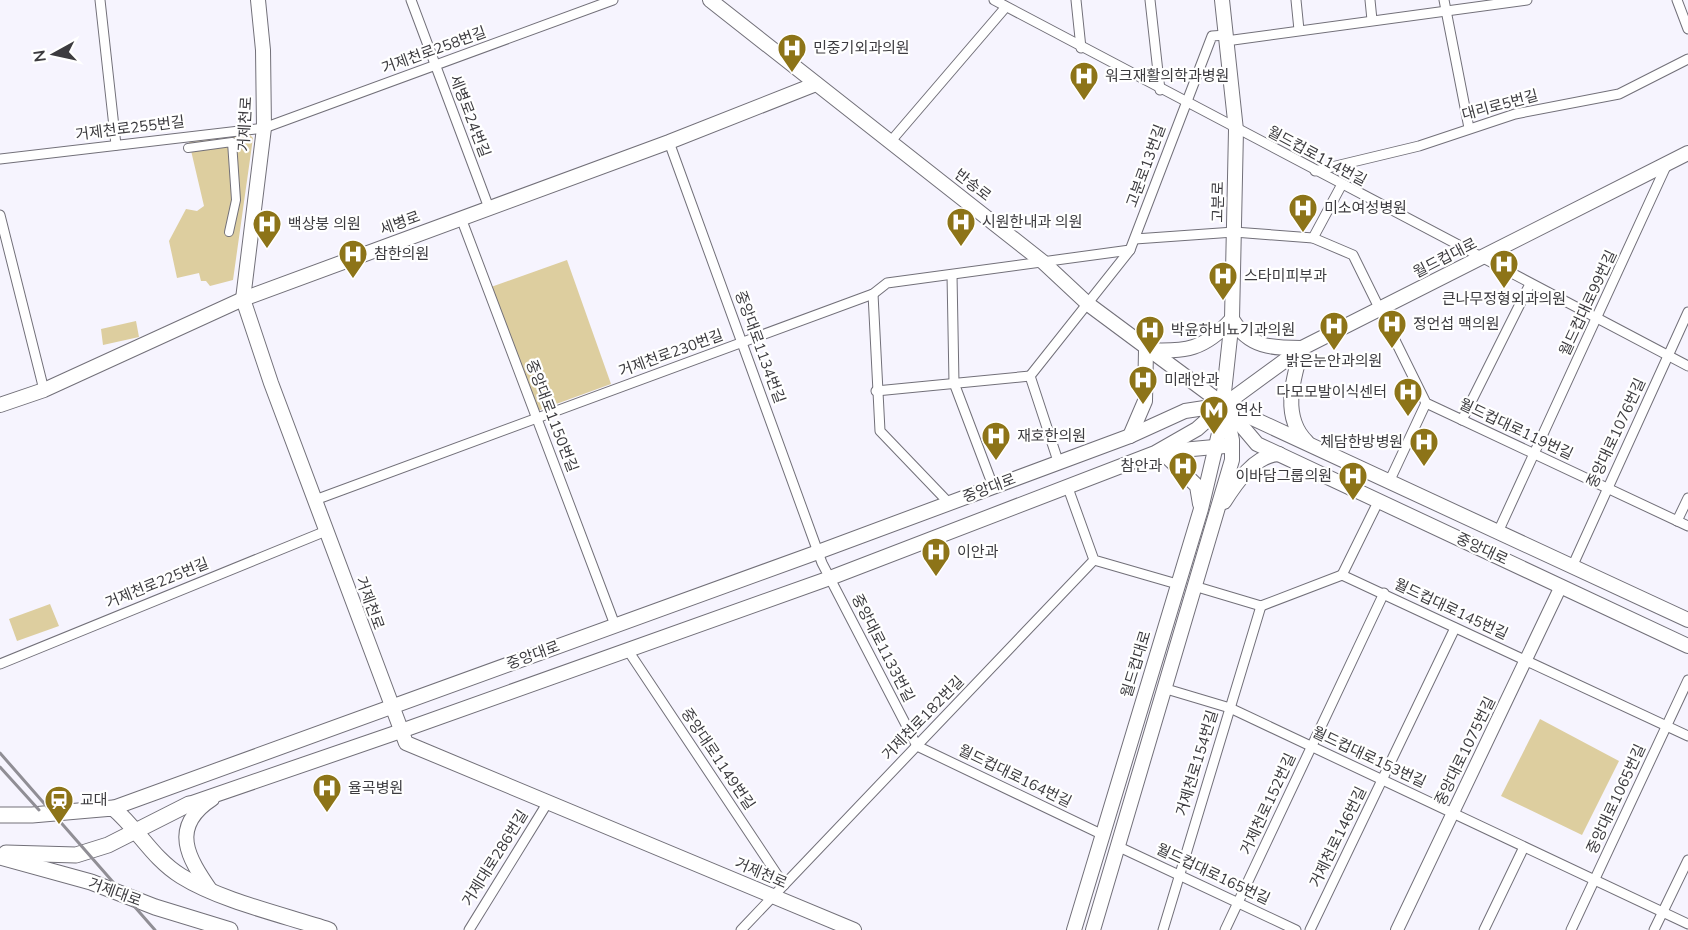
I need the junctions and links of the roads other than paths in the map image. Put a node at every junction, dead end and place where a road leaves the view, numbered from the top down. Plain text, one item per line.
1 (100, 0) edge
2 (258, 0) edge
3 (411, 0) edge
4 (613, 0) edge
5 (710, 0) edge
6 (994, 0) edge
7 (1076, 0) edge
8 (1150, 0) edge
9 (1222, 0) edge
10 (1296, 0) edge
11 (1370, 0) edge
12 (1527, 0) edge
13 (1677, 0) edge
14 (1514, 1) edge
15 (1004, 4) edge
16 (1444, 5) edge
17 (1372, 20) junction
18 (1688, 29) edge
19 (1299, 30) junction
20 (1226, 38) junction
21 (1081, 48) junction
22 (1688, 59) edge
23 (435, 65) junction
24 (816, 84) junction
25 (1160, 90) junction
26 (1185, 103) junction
27 (264, 128) junction
28 (1469, 128) junction
29 (1236, 130) junction
30 (891, 141) junction
31 (669, 142) junction
32 (116, 145) junction
33 (188, 148) dead end
34 (1688, 153) edge
35 (0, 159) edge
36 (1667, 164) junction
37 (1315, 171) junction
38 (1341, 186) junction
39 (489, 208) junction
40 (0, 214) edge
41 (461, 218) junction
42 (229, 232) dead end
43 (1234, 232) junction
44 (1313, 238) junction
45 (1135, 239) junction
46 (1130, 250) junction
47 (1480, 258) junction
48 (1043, 262) junction
49 (952, 275) junction
50 (1530, 284) junction
51 (873, 294) junction
52 (243, 299) junction
53 (1088, 304) junction
54 (1378, 310) junction
55 (1688, 312) edge
56 (1232, 319) junction
57 (1598, 319) junction
58 (742, 342) junction
59 (1302, 348) junction
60 (1146, 350) junction
61 (1668, 356) junction
62 (1688, 366) edge
63 (1030, 376) junction
64 (954, 383) junction
65 (44, 390) junction
66 (876, 391) junction
67 (1426, 403) junction
68 (0, 405) edge
69 (1224, 405) junction
70 (537, 418) junction
71 (1462, 420) junction
72 (1130, 436) junction
73 (1257, 444) junction
74 (1232, 445) junction
75 (1216, 447) junction
76 (1315, 449) junction
77 (1158, 452) junction
78 (1280, 453) junction
79 (1534, 454) junction
80 (1058, 461) junction
81 (1389, 482) junction
82 (993, 486) junction
83 (1068, 488) junction
84 (1607, 488) junction
85 (1688, 498) edge
86 (315, 500) junction
87 (1379, 500) junction
88 (949, 502) junction
89 (1201, 509) junction
90 (1677, 521) junction
91 (1213, 522) junction
92 (1688, 526) edge
93 (326, 531) junction
94 (1498, 532) junction
95 (820, 558) junction
96 (1094, 560) junction
97 (1572, 567) junction
98 (1342, 575) junction
99 (830, 578) junction
100 (1177, 584) junction
101 (1194, 586) junction
102 (1561, 586) junction
103 (1384, 593) junction
104 (1261, 606) junction
105 (1688, 620) edge
106 (615, 625) junction
107 (1455, 628) junction
108 (1688, 645) edge
109 (627, 649) junction
110 (1526, 661) junction
111 (0, 664) edge
112 (1688, 680) edge
113 (1163, 688) junction
114 (390, 707) junction
115 (1230, 708) junction
116 (1666, 726) junction
117 (401, 731) junction
118 (1688, 736) edge
119 (917, 746) junction
120 (1311, 747) junction
121 (1383, 780) junction
122 (231, 788) junction
123 (548, 802) junction
124 (189, 804) joint
125 (113, 808) junction
126 (1452, 813) junction
127 (0, 815) edge
128 (136, 831) junction
129 (1101, 834) junction
130 (1117, 846) junction
131 (1524, 847) junction
132 (0, 852) edge
133 (0, 857) edge
134 (1688, 860) edge
135 (1180, 875) junction
136 (1594, 880) junction
137 (784, 885) junction
138 (211, 891) junction
139 (773, 896) junction
140 (1238, 903) junction
141 (1662, 912) junction
142 (1688, 924) edge
143 (230, 930) edge
144 (329, 930) edge
145 (469, 930) edge
146 (741, 930) edge
147 (854, 930) edge
148 (1074, 930) edge
149 (1093, 930) edge
150 (1163, 930) edge
151 (1225, 930) edge
152 (1296, 930) edge
153 (1310, 930) edge
154 (1397, 930) edge
155 (1484, 930) edge
156 (1571, 930) edge
157 (1654, 930) edge

1 - 32 street
2 - 27 main road, 거제천로
3 - 23 street, 세병로24번길
4 - 23 street, 거제천로258번길
5 - 24 main road, 반송로
6 - 15 street
7 - 21 street
8 - 25 street
9 - 20 main road, 고분로
10 - 19 street
11 - 17 street
12 - 14 street
13 - 18 street
14 - 16 street
15 - 21 street
15 - 30 street
16 - 17 street
16 - 28 street
17 - 19 street
19 - 20 street
20 - 26 street, 고분로13번길
20 - 29 main road, 고분로
21 - 25 street
22 - 28 street, 대리로5번길
23 - 27 street, 거제천로258번길
23 - 39 street, 세병로24번길
24 - 30 main road, 반송로
24 - 31 main road, 세병로
25 - 26 street
26 - 29 street
26 - 45 street, 고분로13번길
27 - 32 street, 거제천로255번길
27 - 52 main road, 거제천로
28 - 37 street, 대리로5번길
29 - 37 street, 월드컵로114번길
29 - 43 main road, 고분로
30 - 48 main road, 반송로
31 - 39 main road, 세병로
31 - 58 street, 중앙대로1134번길
32 - 35 street, 거제천로255번길
33 - 42 street
34 - 36 main road, 월드컵대로
36 - 47 main road, 월드컵대로
36 - 57 street, 월드컵대로99번길
37 - 38 street, 월드컵로114번길
38 - 44 street
38 - 47 street, 월드컵로114번길
39 - 41 main road, 세병로
40 - 65 street
41 - 52 main road, 세병로
41 - 70 street, 중앙대로1150번길
43 - 44 street
43 - 45 street
43 - 56 main road, 고분로
44 - 54 street
45 - 46 street, 고분로13번길
46 - 48 street, 거제천로230번길
46 - 53 street, 고분로13번길
47 - 50 street, 월드컵로114번길
47 - 54 main road, 월드컵대로
48 - 49 street, 거제천로230번길
48 - 53 main road, 반송로
49 - 51 street, 거제천로230번길
49 - 64 street
50 - 57 street, 월드컵로114번길
50 - 71 street
51 - 58 street, 거제천로230번길
51 - 66 street
52 - 65 main road, 세병로
52 - 86 main road, 거제천로
53 - 60 main road, 반송로
53 - 63 street
54 - 59 main road, 월드컵대로
54 - 67 street
55 - 61 street, 중앙대로1076번길
56 - 59 main road
56 - 60 main road
56 - 69 main road, 고분로
57 - 61 street, 월드컵로114번길
57 - 79 street, 월드컵대로99번길
58 - 70 street, 거제천로230번길
58 - 95 street, 중앙대로1134번길
59 - 69 main road, 월드컵대로
59 - 76 main road
60 - 69 main road, 반송로
60 - 72 main road
61 - 62 street, 월드컵로114번길
61 - 84 street, 중앙대로1076번길
63 - 64 street
63 - 80 street
64 - 66 street
64 - 82 street
65 - 68 main road, 세병로
66 - 88 street
67 - 71 street, 월드컵대로119번길
67 - 81 street
69 - 72 main road, 중앙대로
69 - 73 main road, 중앙대로
69 - 74 main road
69 - 75 main road, 월드컵대로
69 - 76 main road, 중앙대로
69 - 77 main road, 중앙대로
70 - 86 street, 거제천로230번길
70 - 106 street, 중앙대로1150번길
71 - 79 street, 월드컵대로119번길
72 - 80 main road, 중앙대로
73 - 74 main road
73 - 78 main road, 중앙대로
74 - 75 main road
74 - 91 main road
75 - 77 main road
75 - 89 main road, 월드컵대로
76 - 81 main road, 중앙대로
77 - 83 main road, 중앙대로
77 - 89 main road
78 - 87 main road, 중앙대로
78 - 91 main road
79 - 84 street, 월드컵대로119번길
79 - 94 street, 월드컵대로99번길
80 - 82 main road, 중앙대로
81 - 94 main road, 중앙대로
82 - 88 main road, 중앙대로
83 - 96 street
83 - 99 main road, 중앙대로
84 - 90 street, 월드컵대로119번길
84 - 97 street, 중앙대로1076번길
85 - 90 street
86 - 93 main road, 거제천로
87 - 98 street
87 - 102 main road, 중앙대로
88 - 95 main road, 중앙대로
89 - 100 main road, 월드컵대로
90 - 92 street, 월드컵대로119번길
91 - 101 main road
93 - 111 street, 거제천로225번길
93 - 114 main road, 거제천로
94 - 97 main road, 중앙대로
95 - 99 street, 중앙대로1133번길
95 - 106 main road, 중앙대로
96 - 100 street
96 - 119 street, 거제천로182번길
97 - 105 main road, 중앙대로
98 - 103 street, 월드컵대로145번길
98 - 104 street
99 - 109 main road, 중앙대로
99 - 119 street, 중앙대로1133번길
100 - 129 main road, 월드컵대로
101 - 104 street
101 - 113 main road
102 - 108 main road, 중앙대로
102 - 110 street, 중앙대로1075번길
103 - 107 street, 월드컵대로145번길
103 - 120 street, 거제천로152번길
104 - 115 street, 거제천로154번길
106 - 114 main road, 중앙대로
107 - 110 street, 월드컵대로145번길
107 - 121 street, 거제천로146번길
109 - 117 main road, 중앙대로
109 - 137 street, 중앙대로1149번길
110 - 116 street, 월드컵대로145번길
110 - 126 street, 중앙대로1075번길
112 - 116 street, 중앙대로1065번길
113 - 115 street, 월드컵대로153번길
113 - 130 main road
114 - 117 main road, 거제천로
114 - 125 main road, 중앙대로
115 - 120 street, 월드컵대로153번길
115 - 135 street, 거제천로154번길
116 - 118 street, 월드컵대로145번길
116 - 136 street, 중앙대로1065번길
117 - 122 main road, 중앙대로
117 - 123 main road, 거제천로
119 - 129 street, 월드컵대로164번길
119 - 137 street, 거제천로182번길
120 - 121 street, 월드컵대로153번길
120 - 140 street, 거제천로152번길
121 - 126 street, 월드컵대로153번길
121 - 153 street, 거제천로146번길
122 - 124 main road, 중앙대로
122 - 138 main road
123 - 139 main road, 거제천로
123 - 145 street, 거제대로286번길
124 - 128 main road
125 - 127 main road, 중앙대로
125 - 128 main road
126 - 131 street, 월드컵대로153번길
126 - 154 street, 중앙대로1075번길
128 - 132 main road
128 - 138 main road
129 - 148 main road, 월드컵대로
130 - 135 street, 월드컵대로165번길
130 - 149 main road
131 - 136 street, 월드컵대로153번길
131 - 155 street
133 - 143 main road, 거제대로
134 - 141 street
135 - 140 street, 월드컵대로165번길
135 - 150 street, 거제천로154번길
136 - 141 street, 월드컵대로153번길
136 - 156 street, 중앙대로1065번길
137 - 139 street, 거제천로182번길
138 - 144 main road
139 - 146 street, 거제천로182번길
139 - 147 main road, 거제천로
140 - 151 street, 거제천로152번길
140 - 152 street, 월드컵대로165번길
141 - 142 street, 월드컵대로153번길
141 - 157 street

